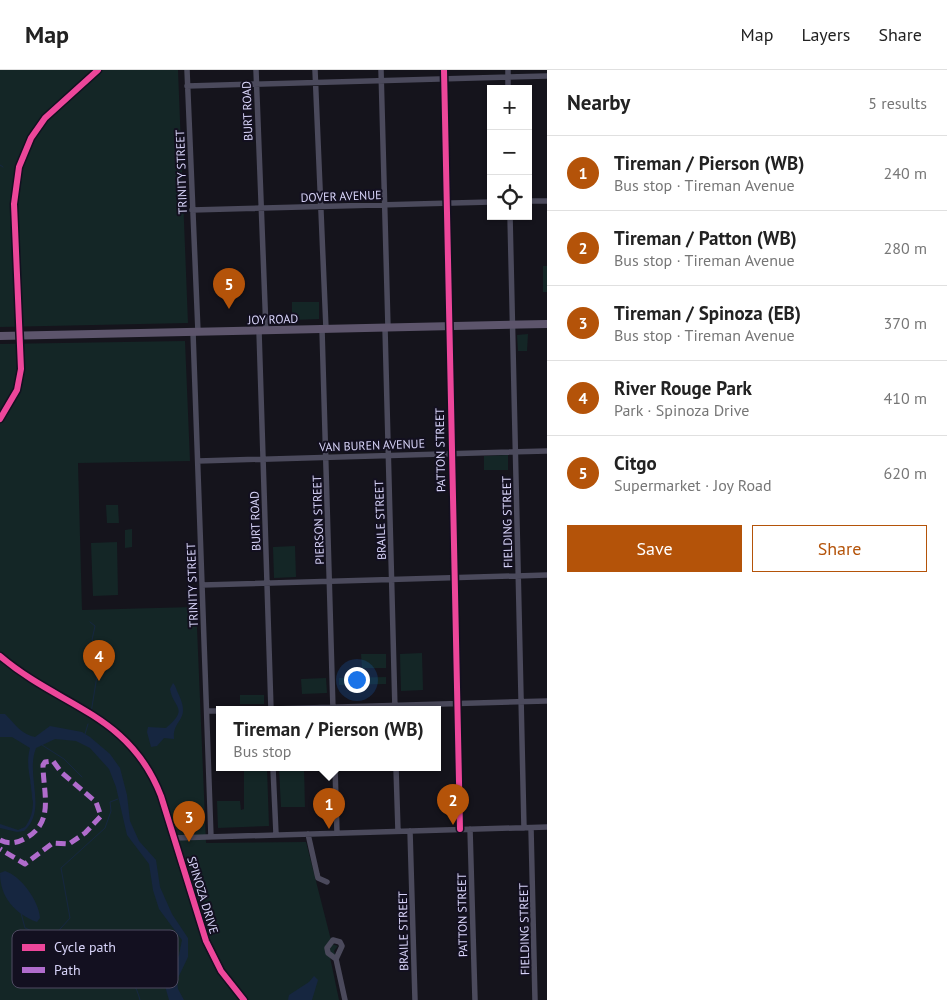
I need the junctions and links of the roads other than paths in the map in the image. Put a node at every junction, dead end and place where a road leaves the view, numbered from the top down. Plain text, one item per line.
1 (98, 70) edge
2 (187, 70) edge
3 (256, 70) edge
4 (315, 70) edge
5 (381, 70) edge
6 (444, 70) edge
7 (508, 70) edge
8 (547, 76) edge
9 (508, 78) junction
10 (444, 79) junction
11 (381, 81) junction
12 (316, 83) junction
13 (256, 84) junction
14 (508, 85) edge
15 (187, 86) junction
16 (532, 201) edge
17 (547, 201) edge
18 (487, 202) edge
19 (446, 203) junction
20 (384, 205) junction
21 (320, 207) junction
22 (261, 208) junction
23 (192, 210) junction
24 (510, 220) edge
25 (512, 324) junction
26 (547, 324) edge
27 (448, 326) junction
28 (387, 328) junction
29 (324, 329) junction
30 (262, 331) junction
31 (195, 332) junction
32 (0, 336) edge
33 (20, 336) junction
34 (0, 419) edge
35 (547, 451) edge
36 (515, 452) junction
37 (451, 453) junction
38 (388, 455) junction
39 (326, 457) junction
40 (263, 459) junction
41 (198, 461) junction
42 (547, 575) edge
43 (518, 576) junction
44 (454, 578) junction
45 (392, 580) junction
46 (330, 582) junction
47 (267, 583) junction
48 (202, 585) junction
49 (0, 656) edge
50 (547, 701) edge
51 (522, 702) junction
52 (457, 704) junction
53 (271, 706) edge
54 (333, 706) edge
55 (395, 706) edge
56 (426, 706) edge
57 (206, 711) junction
58 (216, 711) edge
59 (273, 771) edge
60 (335, 771) edge
61 (396, 771) edge
62 (547, 827) edge
63 (524, 828) junction
64 (531, 828) junction
65 (470, 829) junction
66 (460, 830) junction
67 (398, 831) junction
68 (410, 831) junction
69 (337, 833) junction
70 (276, 834) junction
71 (308, 834) junction
72 (211, 837) junction
73 (174, 838) junction
74 (327, 882) dead end
75 (336, 959) dead end
76 (244, 1000) edge
77 (345, 1000) edge
78 (414, 1000) edge
79 (475, 1000) edge
80 (536, 1000) edge

1 - 33 street
2 - 15 street, TRINITY STREET
3 - 13 street, BURT ROAD
4 - 12 street, PIERSON STREET
5 - 11 street, BRAILE STREET
6 - 10 street, PATTON STREET
7 - 9 street
8 - 9 street
9 - 10 street
9 - 14 street
10 - 11 street
10 - 19 street, PATTON STREET
11 - 12 street
11 - 20 street, BRAILE STREET
12 - 13 street
12 - 21 street, PIERSON STREET
13 - 15 street
13 - 22 street, BURT ROAD
15 - 23 street, TRINITY STREET
16 - 17 street
18 - 19 street, DOVER AVENUE
19 - 20 street, DOVER AVENUE
19 - 27 street, PATTON STREET
20 - 21 street, DOVER AVENUE
20 - 28 street, BRAILE STREET
21 - 22 street, DOVER AVENUE
21 - 29 street, PIERSON STREET
22 - 23 street, DOVER AVENUE
22 - 30 street, BURT ROAD
23 - 31 street, TRINITY STREET
24 - 25 street, FIELDING STREET
25 - 26 main road, JOY ROAD
25 - 27 main road, JOY ROAD
25 - 36 street, FIELDING STREET
27 - 28 main road, JOY ROAD
27 - 37 street, PATTON STREET
28 - 29 main road, JOY ROAD
28 - 38 street, BRAILE STREET
29 - 30 main road, JOY ROAD
29 - 39 street, PIERSON STREET
30 - 31 main road, JOY ROAD
30 - 40 street, BURT ROAD
31 - 33 main road, JOY ROAD
31 - 41 street, TRINITY STREET
32 - 33 main road, JOY ROAD
33 - 34 street
35 - 36 street, VAN BUREN AVENUE
36 - 37 street, VAN BUREN AVENUE
36 - 43 street, FIELDING STREET
37 - 38 street, VAN BUREN AVENUE
37 - 44 street, PATTON STREET
38 - 39 street, VAN BUREN AVENUE
38 - 45 street, BRAILE STREET
39 - 40 street, VAN BUREN AVENUE
39 - 46 street, PIERSON STREET
40 - 41 street, VAN BUREN AVENUE
40 - 47 street, BURT ROAD
41 - 48 street, TRINITY STREET
42 - 43 street
43 - 44 street
43 - 51 street, FIELDING STREET
44 - 45 street
44 - 52 street, PATTON STREET
45 - 46 street
45 - 55 street, BRAILE STREET
46 - 47 street
46 - 54 street, PIERSON STREET
47 - 48 street
47 - 53 street, BURT ROAD
48 - 57 street, TRINITY STREET
49 - 73 street, SPINOZA DRIVE
50 - 51 street
51 - 52 street
51 - 63 street, FIELDING STREET
52 - 56 street
52 - 66 street, PATTON STREET
57 - 58 street
57 - 72 street, TRINITY STREET
59 - 70 street
60 - 69 street
61 - 67 street
62 - 64 street
63 - 64 street
63 - 65 street
64 - 80 street, FIELDING STREET
65 - 66 street
65 - 79 street, PATTON STREET
66 - 68 street
67 - 68 street
67 - 69 street
68 - 78 street, BRAILE STREET
69 - 71 street
70 - 71 street
70 - 72 street
71 - 74 street
72 - 73 street
73 - 76 street, SPINOZA DRIVE
75 - 77 street

